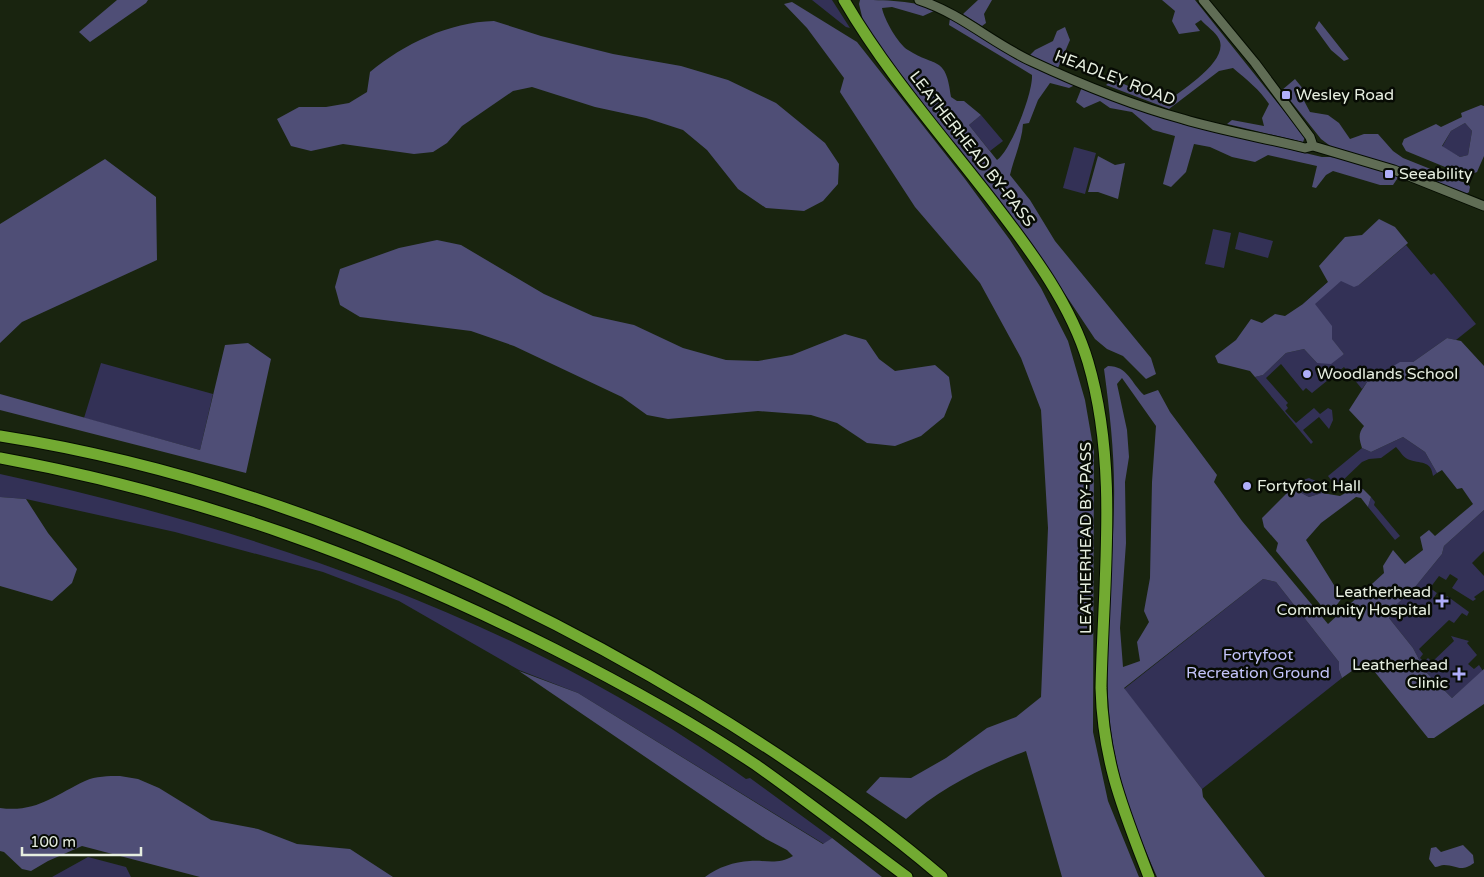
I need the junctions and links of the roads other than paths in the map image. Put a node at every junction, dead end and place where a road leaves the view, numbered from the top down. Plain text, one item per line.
1 (844, 0) edge
2 (920, 0) edge
3 (1203, 0) edge
4 (1313, 146) junction
5 (1484, 206) edge
6 (0, 436) edge
7 (0, 458) edge
8 (907, 877) edge
9 (942, 877) edge
10 (1149, 877) edge

1 - 10 highway, LEATHERHEAD BY-PASS
2 - 4 street, HEADLEY ROAD
3 - 4 street
4 - 5 street, HEADLEY ROAD
6 - 9 highway
7 - 8 highway

